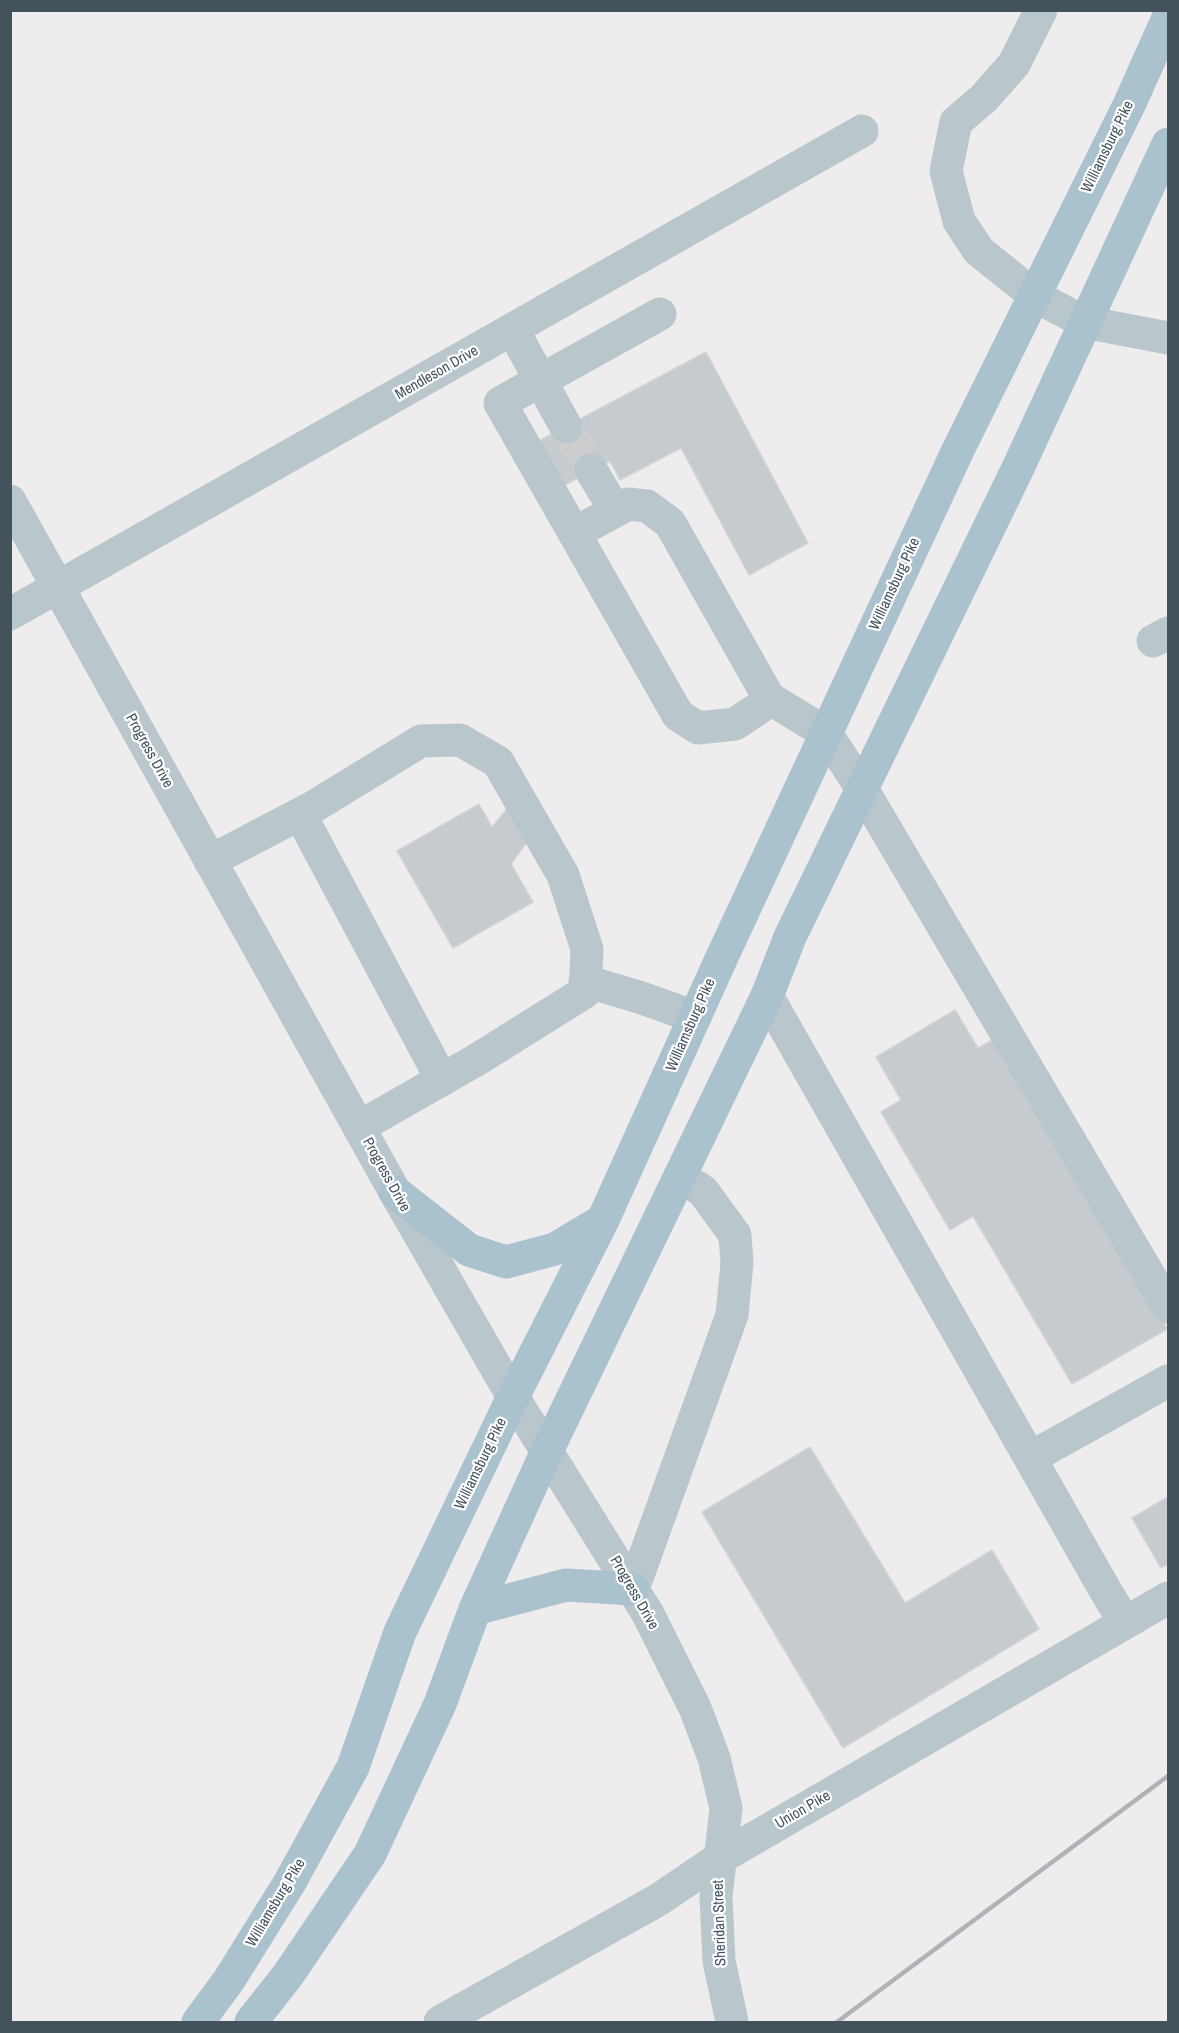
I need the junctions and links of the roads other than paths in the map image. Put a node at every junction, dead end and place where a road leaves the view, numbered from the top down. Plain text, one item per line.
1 (1041, 10) edge
2 (1168, 18) edge
3 (862, 131) dead end
4 (1168, 144) edge
5 (1035, 296) junction
6 (660, 314) dead end
7 (1084, 322) junction
8 (513, 330) junction
9 (1168, 338) edge
10 (540, 381) junction
11 (566, 427) tunnel mouth
12 (591, 470) tunnel mouth
13 (10, 501) edge
14 (615, 510) junction
15 (575, 533) junction
16 (58, 588) junction
17 (10, 614) edge
18 (770, 698) junction
19 (826, 733) junction
20 (862, 789) junction
21 (300, 814) junction
22 (210, 861) junction
23 (585, 981) junction
24 (767, 996) junction
25 (695, 1017) junction
26 (442, 1080) junction
27 (359, 1127) junction
28 (680, 1176) junction
29 (395, 1192) junction
30 (603, 1220) junction
31 (1168, 1308) edge
32 (1168, 1381) edge
33 (513, 1397) junction
34 (547, 1451) junction
35 (1030, 1458) junction
36 (633, 1589) junction
37 (1168, 1598) edge
38 (475, 1609) junction
39 (1125, 1623) junction
40 (720, 1858) junction
41 (198, 2022) edge
42 (251, 2022) edge
43 (440, 2022) edge
44 (732, 2022) edge

1 - 5 street
2 - 5 main road, Williamsburg Pike
3 - 8 street, Mendleson Drive
4 - 7 main road
5 - 7 street
5 - 19 main road, Williamsburg Pike
6 - 10 street
7 - 9 street
7 - 20 main road
8 - 10 street
8 - 16 street, Mendleson Drive
10 - 11 street
10 - 15 street
12 - 14 street
13 - 16 street, Progress Drive
14 - 15 street
14 - 18 street
15 - 18 street
16 - 17 street, Mendleson Drive
16 - 22 street, Progress Drive
18 - 19 street
19 - 20 street
19 - 25 main road, Williamsburg Pike
20 - 24 main road
20 - 31 street
21 - 22 street
21 - 23 street
21 - 26 street
22 - 27 street, Progress Drive
23 - 25 street
23 - 26 street
24 - 28 main road
24 - 35 street
25 - 30 main road, Williamsburg Pike
26 - 27 street
27 - 29 street, Progress Drive
28 - 34 main road
28 - 36 street
29 - 30 main road
29 - 33 street, Progress Drive
30 - 33 main road, Williamsburg Pike
32 - 35 street
33 - 34 street, Progress Drive
33 - 41 main road, Williamsburg Pike
34 - 36 street, Progress Drive
34 - 38 main road
35 - 39 street
36 - 38 main road
36 - 40 street, Progress Drive
37 - 39 street, Union Pike
38 - 42 main road
39 - 40 street, Union Pike
40 - 43 street, Union Pike
40 - 44 street, Sheridan Street

